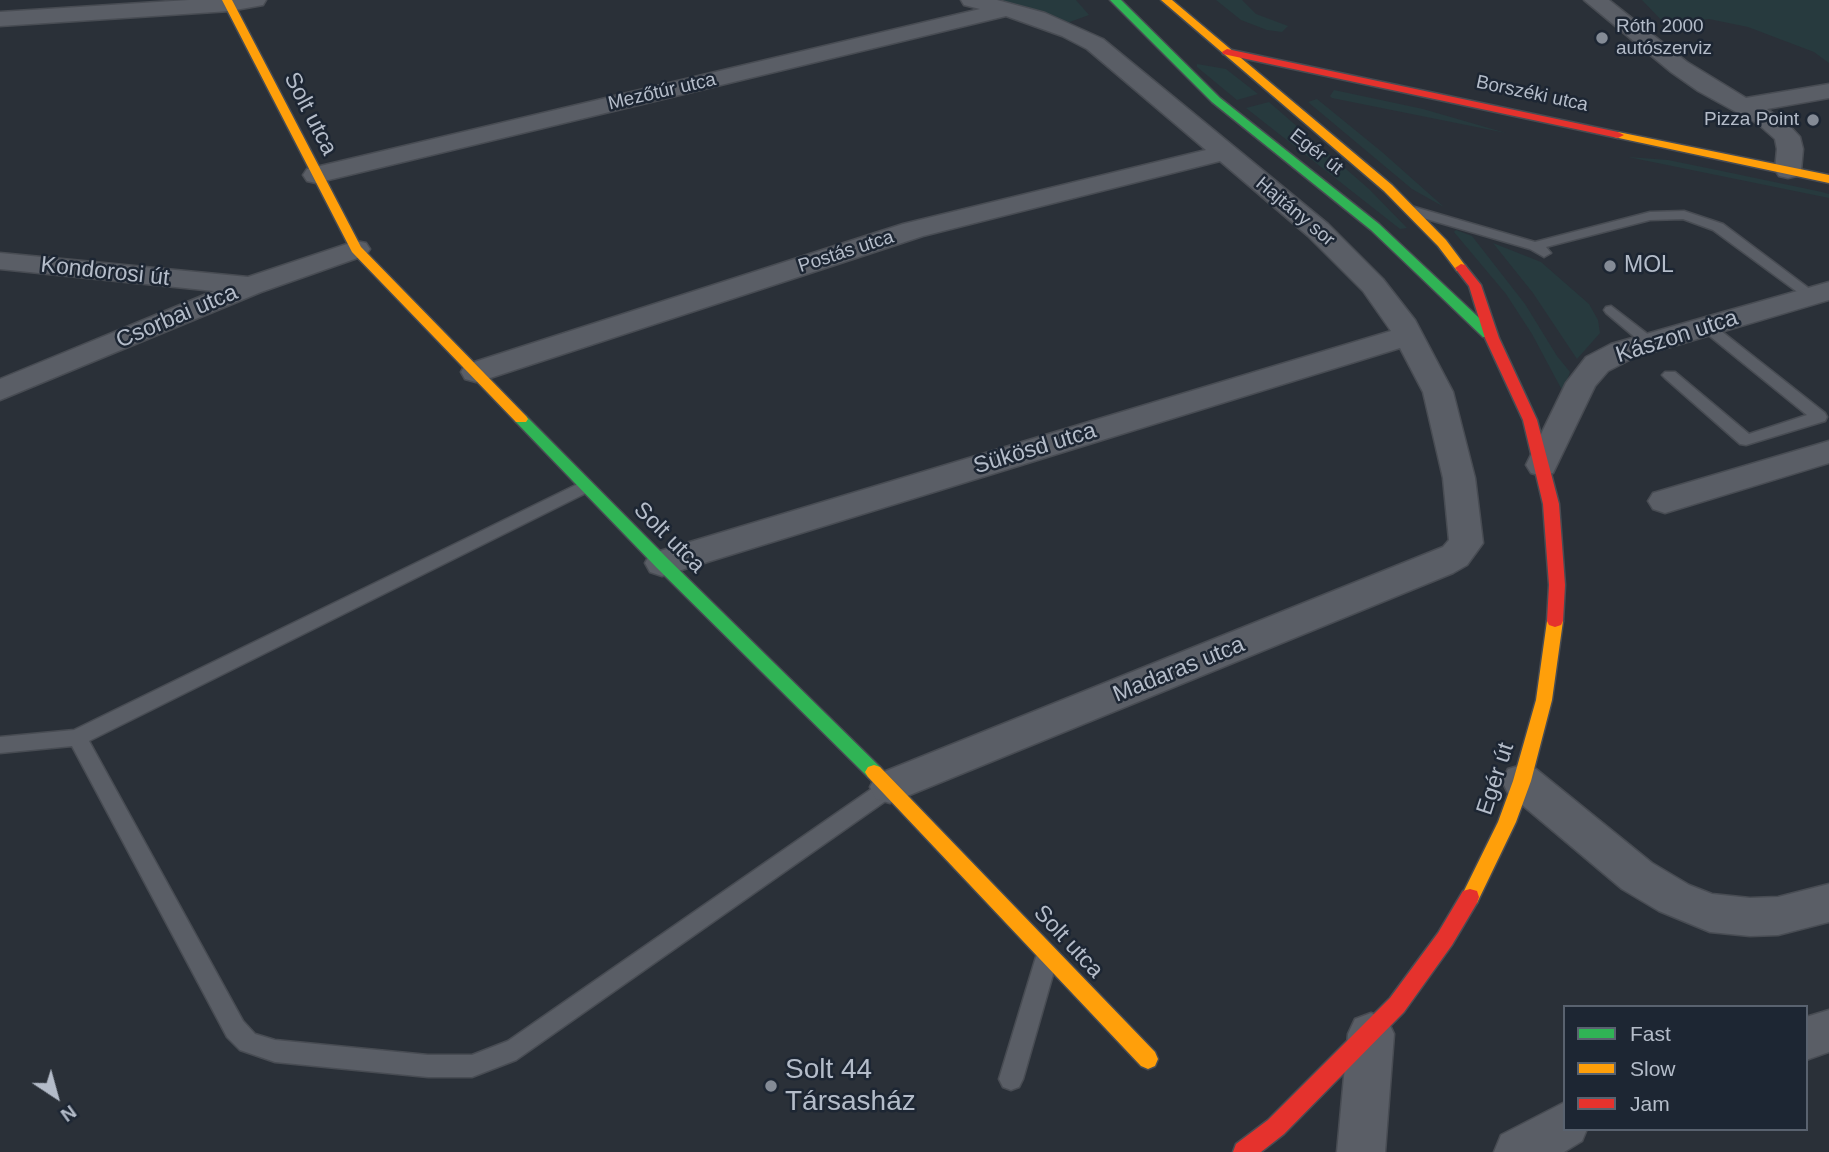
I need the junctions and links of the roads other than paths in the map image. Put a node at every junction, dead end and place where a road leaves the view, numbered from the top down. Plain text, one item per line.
1 (255, 0) edge
2 (972, 0) edge
3 (1115, 0) edge
4 (1166, 0) edge
5 (1595, 0) edge
6 (228, 2) edge
7 (1008, 9) junction
8 (0, 19) edge
9 (1142, 26) junction
10 (1227, 52) junction
11 (1826, 91) dead end
12 (1741, 106) junction
13 (1223, 153) junction
14 (1788, 170) junction
15 (316, 175) junction
16 (1829, 179) edge
17 (1411, 210) junction
18 (1535, 246) junction
19 (356, 249) junction
20 (1547, 255) dead end
21 (0, 261) edge
22 (251, 286) junction
23 (1820, 294) edge
24 (1611, 310) dead end
25 (1706, 326) junction
26 (1409, 335) junction
27 (1492, 338) junction
28 (1649, 342) junction
29 (476, 372) junction
30 (1670, 374) dead end
31 (0, 390) edge
32 (1829, 452) edge
33 (1542, 466) junction
34 (586, 486) junction
35 (1665, 501) dead end
36 (1465, 548) joint
37 (662, 563) junction
38 (77, 738) junction
39 (0, 746) edge
40 (1522, 781) junction
41 (890, 787) junction
42 (1829, 903) edge
43 (1048, 953) junction
44 (1829, 1031) edge
45 (1371, 1034) junction
46 (1808, 1038) edge
47 (1148, 1059) dead end
48 (1011, 1079) dead end
49 (1563, 1126) edge
50 (1244, 1152) edge
51 (1361, 1152) edge
52 (1518, 1152) edge

1 - 6 street
2 - 7 street, Hajtány sor
3 - 9 main road, Egér út
4 - 10 main road, Egér út
5 - 12 street
6 - 8 street
6 - 15 main road, Solt utca
7 - 13 street, Hajtány sor
7 - 15 street, Mezőtúr utca
9 - 10 main road, Borszéki utca
9 - 27 main road, Egér út
10 - 14 main road, Borszéki utca
10 - 17 main road, Egér út
11 - 12 street
12 - 14 street
13 - 26 street, Hajtány sor
13 - 29 street, Postás utca
14 - 16 main road, Borszéki utca
15 - 19 main road, Solt utca
17 - 18 lane
17 - 27 main road, Egér út
18 - 20 lane
18 - 23 lane
19 - 22 street, Csorbai utca
19 - 29 main road, Solt utca
21 - 22 street, Kondorosi út
22 - 31 street, Csorbai utca
23 - 25 street, Kászon utca
24 - 28 lane
25 - 28 street, Kászon utca
25 - 30 lane
26 - 36 street, Hajtány sor
26 - 37 street, Sükösd utca
27 - 33 main road, Egér út
28 - 33 street, Kászon utca
29 - 34 main road, Solt utca
32 - 35 street
33 - 40 main road, Egér út
34 - 37 main road, Solt utca
34 - 38 lane
36 - 41 street, Madaras utca
37 - 41 main road, Solt utca
38 - 39 lane
38 - 41 lane
40 - 42 street
40 - 45 main road, Egér út
41 - 43 main road, Solt utca
43 - 47 main road, Solt utca
43 - 48 lane
44 - 46 street
45 - 50 main road, Egér út
45 - 51 street
49 - 52 street

